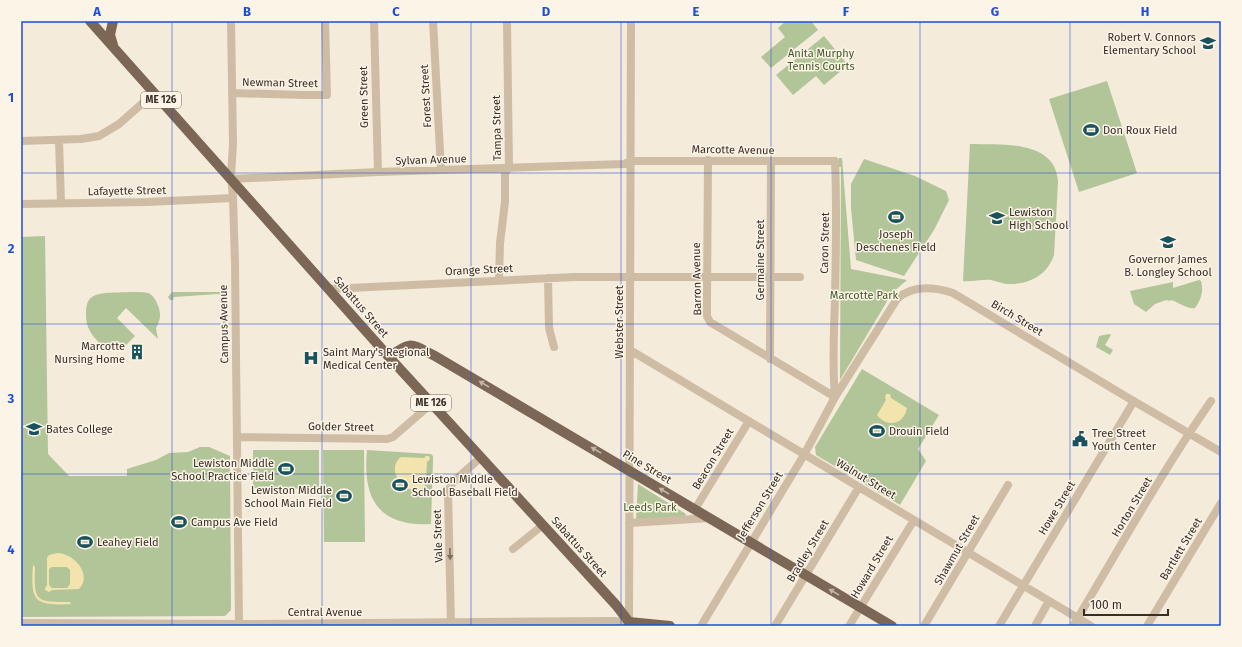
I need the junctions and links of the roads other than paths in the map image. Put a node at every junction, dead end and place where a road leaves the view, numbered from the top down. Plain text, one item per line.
1 (90, 21) edge
2 (113, 21) edge
3 (231, 21) edge
4 (325, 21) edge
5 (374, 21) edge
6 (433, 21) edge
7 (507, 21) edge
8 (631, 21) edge
9 (116, 50) junction
10 (154, 93) junction
11 (232, 93) junction
12 (59, 140) junction
13 (21, 141) edge
14 (708, 160) junction
15 (630, 161) junction
16 (771, 161) junction
17 (835, 161) joint
18 (509, 168) junction
19 (441, 170) junction
20 (378, 172) junction
21 (231, 179) junction
22 (233, 198) junction
23 (61, 203) junction
24 (21, 204) edge
25 (708, 276) junction
26 (771, 276) junction
27 (630, 277) junction
28 (800, 277) dead end
29 (548, 278) junction
30 (499, 280) junction
31 (329, 289) junction
32 (554, 347) dead end
33 (630, 350) junction
34 (389, 358) junction
35 (770, 359) junction
36 (835, 397) junction
37 (1134, 401) junction
38 (1212, 401) dead end
39 (432, 404) junction
40 (749, 421) junction
41 (1189, 433) junction
42 (237, 437) junction
43 (1221, 452) edge
44 (804, 455) junction
45 (480, 458) junction
46 (630, 470) junction
47 (1008, 485) dead end
48 (859, 487) junction
49 (1221, 503) edge
50 (696, 509) junction
51 (710, 518) junction
52 (914, 520) junction
53 (629, 523) junction
54 (543, 525) junction
55 (751, 542) junction
56 (513, 549) dead end
57 (968, 552) junction
58 (806, 575) junction
59 (1023, 585) junction
60 (1049, 601) junction
61 (861, 608) junction
62 (1078, 618) junction
63 (21, 623) edge
64 (451, 624) edge
65 (630, 624) edge
66 (239, 625) edge
67 (670, 626) edge
68 (701, 626) edge
69 (775, 626) edge
70 (849, 626) edge
71 (892, 626) edge
72 (924, 626) edge
73 (999, 626) edge
74 (1035, 626) edge
75 (1073, 626) edge
76 (1091, 626) edge
77 (1147, 626) edge

1 - 9 main road, Sabattus Street / ME 126
2 - 9 main road
3 - 11 street, Campus Avenue
4 - 11 street, Newman Street
5 - 20 street, Green Street
6 - 19 street, Forest Street
7 - 18 street, Tampa Street
8 - 15 street, Webster Street
9 - 10 main road, Sabattus Street / ME 126
10 - 12 street
10 - 21 main road, Sabattus Street / ME 126
11 - 21 street, Campus Avenue
12 - 13 street
12 - 23 street
14 - 15 street, Marcotte Avenue
14 - 16 street, Marcotte Avenue
14 - 25 street, Barron Avenue
15 - 18 street, Sylvan Avenue
15 - 27 street, Webster Street
16 - 17 street, Marcotte Avenue
16 - 26 street, Germaine Street
17 - 36 street, Caron Street
18 - 19 street, Sylvan Avenue
18 - 30 street, Tampa Street
19 - 20 street, Sylvan Avenue
20 - 21 street, Sylvan Avenue
21 - 22 street, Campus Avenue
21 - 31 main road, Sabattus Street / ME 126
22 - 23 street, Lafayette Street
22 - 42 street, Campus Avenue
23 - 24 street, Lafayette Street
25 - 26 street, Orange Street
25 - 27 street, Orange Street
25 - 35 street, Barron Avenue
26 - 28 street, Orange Street
26 - 35 street, Germaine Street
27 - 29 street, Orange Street
27 - 33 street, Webster Street
29 - 30 street, Orange Street
29 - 32 street
30 - 31 street, Orange Street
31 - 34 main road, Sabattus Street / ME 126
33 - 40 street, Walnut Street
33 - 46 street, Webster Street
34 - 39 main road, Sabattus Street / ME 126
46 -> 34 main road, Pine Street
35 - 36 street, Barron Avenue
36 - 37 street, Birch Street
36 - 44 street, Jefferson Street
37 - 41 street, Birch Street
37 - 59 street, Howe Street
38 - 41 street, Horton Street
39 - 42 street, Golder Street
39 - 45 main road, Sabattus Street / ME 126
40 - 44 street, Walnut Street
40 - 50 street, Beacon Street
41 - 43 street, Birch Street
41 - 62 street, Horton Street
42 - 66 street, Campus Avenue
44 - 48 street, Walnut Street
44 - 55 street, Jefferson Street
45 - 54 main road, Sabattus Street / ME 126
45 -> 64 street, Vale Street
50 -> 46 main road, Pine Street
46 - 53 street, Webster Street
47 - 57 street, Shawmut Street
48 - 52 street, Walnut Street
48 - 58 street, Bradley Street
49 - 77 street, Bartlett Street
50 - 51 main road, Pine Street
51 - 53 street
51 - 55 main road, Pine Street
52 - 57 street, Walnut Street
52 - 61 street, Howard Street
53 - 65 street, Webster Street
54 - 56 street
54 - 65 main road, Sabattus Street / ME 126
55 - 58 main road, Pine Street
55 - 68 street, Jefferson Street
57 - 59 street, Walnut Street
57 - 72 street, Shawmut Street
61 -> 58 main road, Pine Street
58 - 69 street, Bradley Street
59 - 60 street, Walnut Street
59 - 73 street, Howe Street
60 - 62 street, Walnut Street
60 - 74 street
61 - 70 street, Howard Street
61 - 71 main road, Pine Street
62 - 75 street, Horton Street
62 - 76 street, Walnut Street
63 - 66 street, Central Avenue
64 - 65 street, Central Avenue
64 - 66 street, Central Avenue
65 - 67 main road

